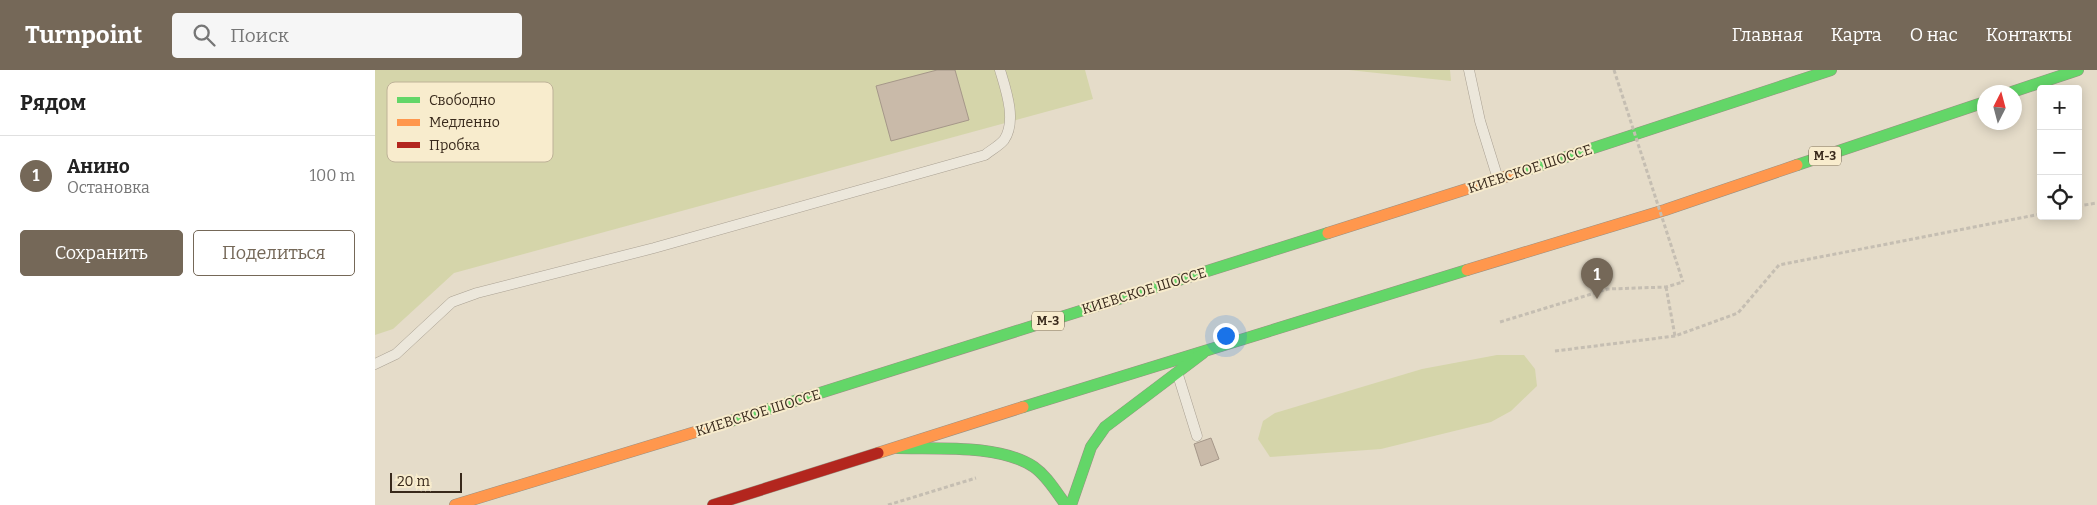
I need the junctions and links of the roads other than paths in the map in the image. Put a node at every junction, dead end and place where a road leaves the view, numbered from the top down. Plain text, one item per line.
1 (1000, 70) edge
2 (1469, 70) edge
3 (1831, 70) edge
4 (2079, 70) edge
5 (2022, 89) edge
6 (1977, 105) edge
7 (1499, 180) junction
8 (1213, 347) junction
9 (1173, 360) junction
10 (375, 364) edge
11 (1176, 371) junction
12 (1197, 436) dead end
13 (896, 448) junction
14 (455, 505) edge
15 (713, 505) edge
16 (1066, 505) edge
17 (1071, 505) edge

1 - 10 lane
2 - 7 lane
3 - 7 main road, КИЕВСКОЕ ШОССЕ / М-3
4 - 5 main road
6 - 8 main road, М-3
7 - 14 main road, КИЕВСКОЕ ШОССЕ / М-3
8 - 9 main road, М-3
8 - 11 main road
9 - 11 lane
9 - 13 main road, М-3
11 - 12 lane
11 - 17 main road
13 - 15 main road, М-3
13 - 16 main road

